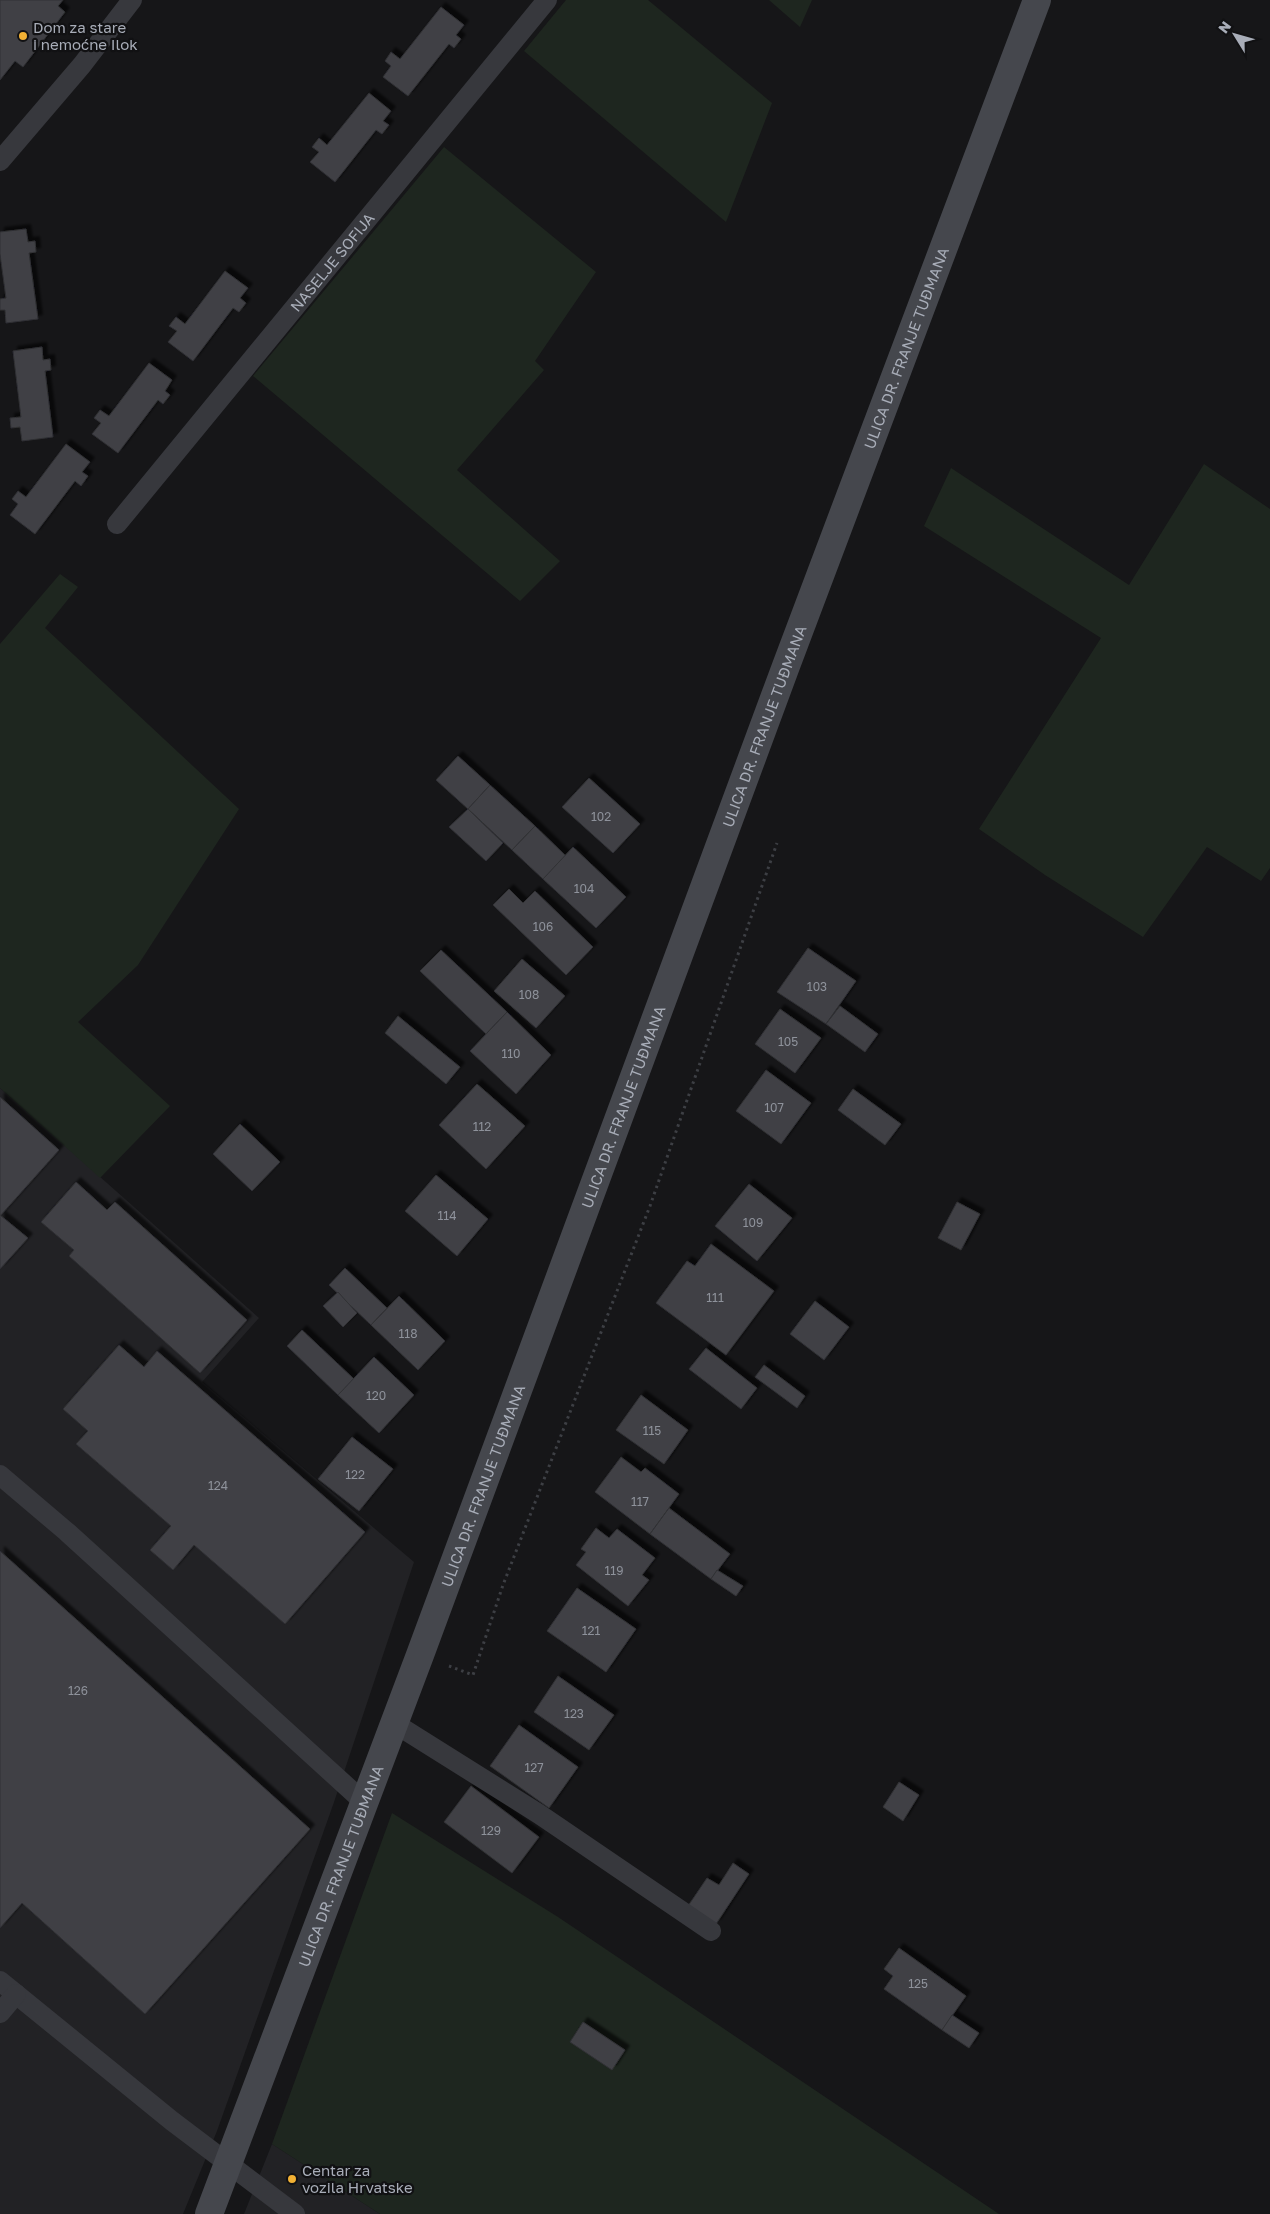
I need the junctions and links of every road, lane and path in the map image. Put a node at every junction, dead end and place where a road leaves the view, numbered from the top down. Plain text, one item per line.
1 (132, 0) edge
2 (546, 0) edge
3 (1037, 0) edge
4 (0, 162) edge
5 (117, 524) dead end
6 (777, 843) dead end
7 (0, 1475) edge
8 (420, 1655) junction
9 (394, 1723) junction
10 (365, 1802) junction
11 (711, 1931) dead end
12 (0, 1981) edge
13 (16, 1994) junction
14 (0, 2013) edge
15 (228, 2164) junction
16 (209, 2214) edge
17 (295, 2214) edge

1 - 4 lane
2 - 5 lane, NASELJE SOFIJA
3 - 8 main road, ULICA DR. FRANJE TUĐMANA
6 - 8 path
7 - 10 lane
8 - 9 main road, ULICA DR. FRANJE TUĐMANA
9 - 10 main road, ULICA DR. FRANJE TUĐMANA
9 - 11 lane
10 - 15 main road, ULICA DR. FRANJE TUĐMANA
12 - 13 lane
13 - 14 lane
13 - 15 lane
15 - 16 main road, ULICA DR. FRANJE TUĐMANA
15 - 17 lane

